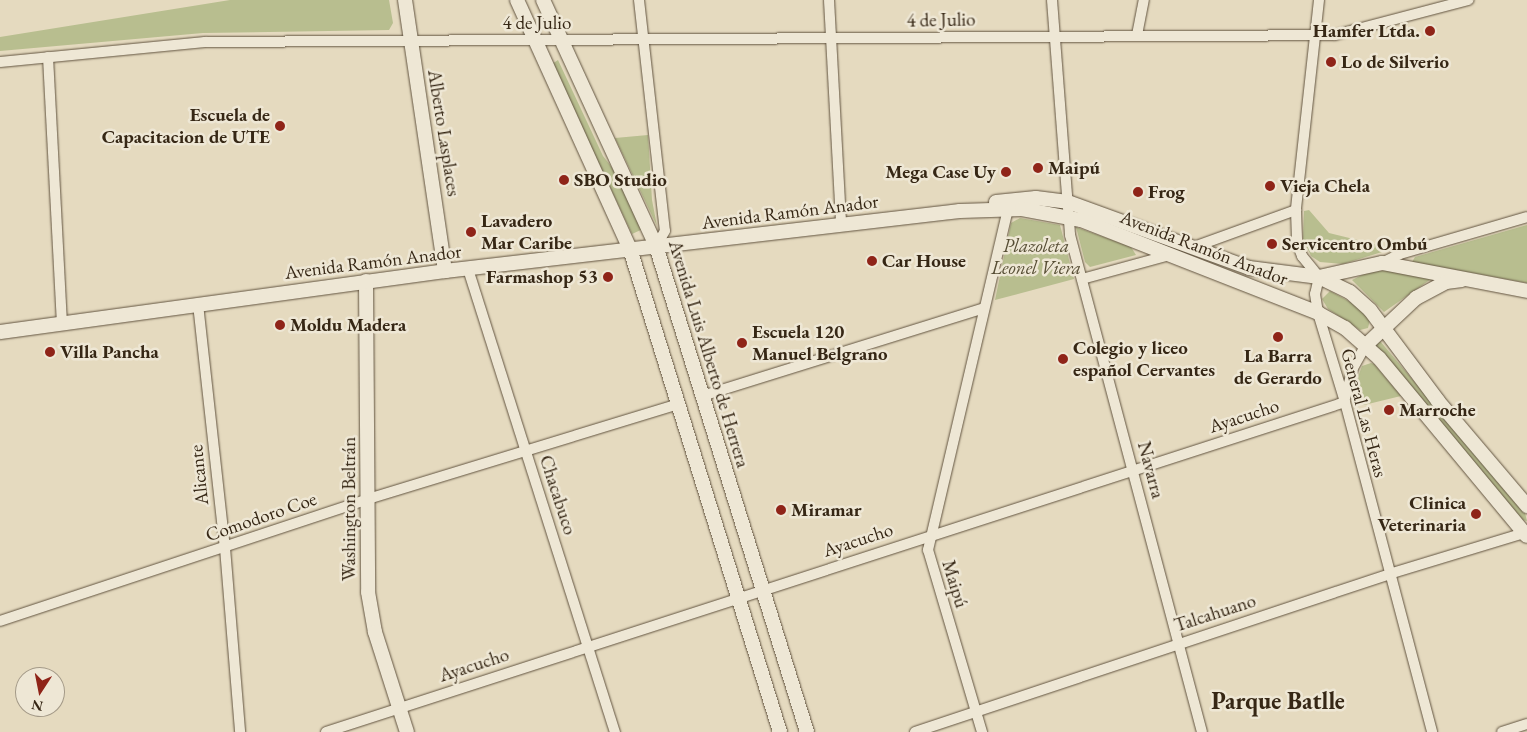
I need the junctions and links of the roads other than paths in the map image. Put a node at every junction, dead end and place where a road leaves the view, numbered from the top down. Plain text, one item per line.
1 (405, 0) edge
2 (517, 0) edge
3 (543, 0) edge
4 (639, 0) edge
5 (829, 0) edge
6 (1052, 0) edge
7 (1144, 0) edge
8 (1319, 0) edge
9 (1468, 0) edge
10 (1136, 35) junction
11 (1316, 35) junction
12 (1055, 36) junction
13 (535, 40) junction
14 (642, 40) junction
15 (832, 40) junction
16 (411, 42) junction
17 (562, 42) junction
18 (48, 57) junction
19 (0, 62) edge
20 (1068, 202) junction
21 (1008, 210) junction
22 (1296, 210) junction
23 (960, 211) junction
24 (1069, 217) junction
25 (1527, 217) edge
26 (841, 225) junction
27 (656, 246) junction
28 (1192, 248) junction
29 (630, 249) junction
30 (1170, 254) junction
31 (1382, 263) junction
32 (468, 268) junction
33 (445, 271) junction
34 (1319, 277) junction
35 (1082, 279) junction
36 (1465, 280) junction
37 (366, 281) junction
38 (1527, 291) edge
39 (198, 304) junction
40 (984, 308) junction
41 (1318, 313) junction
42 (62, 323) junction
43 (1382, 327) junction
44 (0, 332) edge
45 (1366, 345) junction
46 (702, 396) junction
47 (1345, 402) junction
48 (678, 404) junction
49 (524, 449) junction
50 (1134, 470) junction
51 (368, 499) junction
52 (1527, 506) edge
53 (932, 534) junction
54 (1526, 534) edge
55 (225, 548) junction
56 (1389, 574) junction
57 (762, 589) junction
58 (738, 597) junction
59 (0, 621) edge
60 (1180, 644) junction
61 (589, 647) junction
62 (399, 707) junction
63 (976, 712) junction
64 (1527, 724) edge
65 (240, 732) edge
66 (326, 732) edge
67 (407, 732) edge
68 (615, 732) edge
69 (780, 732) edge
70 (807, 732) edge
71 (915, 732) edge
72 (982, 732) edge
73 (1202, 732) edge
74 (1432, 732) edge
75 (1502, 732) edge

1 - 16 street, Alberto Lasplaces
2 - 13 street
3 - 17 street, Avenida Luis Alberto de Herrera
4 - 14 street
5 - 15 street
6 - 12 street, Navarra
7 - 10 street
8 - 11 street
9 - 11 street, 4 de Julio
10 - 11 street, 4 de Julio
10 - 12 street, 4 de Julio
11 - 22 street
12 - 15 street, 4 de Julio
12 - 20 street, Navarra
13 - 16 street, 4 de Julio
13 - 17 street, 4 de Julio
13 - 29 street
14 - 15 street, 4 de Julio
14 - 17 street, 4 de Julio
14 - 27 street
15 - 26 street
16 - 18 street, 4 de Julio
16 - 33 street, Alberto Lasplaces
17 - 27 street, Avenida Luis Alberto de Herrera
18 - 19 street, 4 de Julio
18 - 42 street
20 - 23 street, Avenida Ramón Anador
20 - 24 street, Navarra
20 - 28 street, Avenida Ramón Anador
21 - 23 street, Avenida Ramón Anador
21 - 24 street, Avenida Ramón Anador
21 - 40 street, Maipú
22 - 28 street
22 - 34 street
23 - 26 street, Avenida Ramón Anador
24 - 30 street, Avenida Ramón Anador
24 - 35 street, Navarra
25 - 31 street
26 - 27 street, Avenida Ramón Anador
27 - 29 street, Avenida Ramón Anador
27 - 46 street, Avenida Luis Alberto de Herrera
28 - 34 street, Avenida Ramón Anador
29 - 32 street, Avenida Ramón Anador
29 - 48 street
30 - 35 street
30 - 41 street, Avenida Ramón Anador
31 - 34 street
31 - 36 street
32 - 33 street, Avenida Ramón Anador
32 - 49 street, Chacabuco
33 - 37 street, Avenida Ramón Anador
34 - 41 street, General Las Heras
34 - 43 street, Avenida Ramón Anador
35 - 50 street, Navarra
36 - 38 street
36 - 43 street
37 - 39 street, Avenida Ramón Anador
37 - 51 street, Washington Beltrán
39 - 42 street, Avenida Ramón Anador
39 - 55 street, Alicante
40 - 46 street
40 - 53 street, Maipú
41 - 45 street, Avenida Ramón Anador
41 - 47 street, General Las Heras
42 - 44 street, Avenida Ramón Anador
43 - 45 street
43 - 52 street, Avenida Ramón Anador
45 - 47 street
45 - 54 street, Avenida Ramón Anador
46 - 57 street, Avenida Luis Alberto de Herrera
47 - 50 street, Ayacucho
47 - 56 street, General Las Heras
48 - 49 street, Comodoro Coe
48 - 58 street
49 - 51 street, Comodoro Coe
49 - 61 street, Chacabuco
50 - 53 street, Ayacucho
50 - 60 street, Navarra
51 - 55 street, Comodoro Coe
51 - 62 street, Washington Beltrán
53 - 57 street, Ayacucho
53 - 63 street, Maipú
54 - 56 street, Talcahuano
55 - 59 street, Comodoro Coe
55 - 65 street, Alicante
56 - 60 street, Talcahuano
56 - 74 street, General Las Heras
57 - 58 street, Ayacucho
57 - 70 street, Avenida Luis Alberto de Herrera
58 - 61 street, Ayacucho
58 - 69 street
60 - 63 street, Talcahuano
60 - 73 street, Navarra
61 - 62 street, Ayacucho
61 - 68 street, Chacabuco
62 - 66 street, Ayacucho
62 - 67 street, Washington Beltrán
63 - 71 street, Talcahuano
63 - 72 street, Maipú
64 - 75 street

